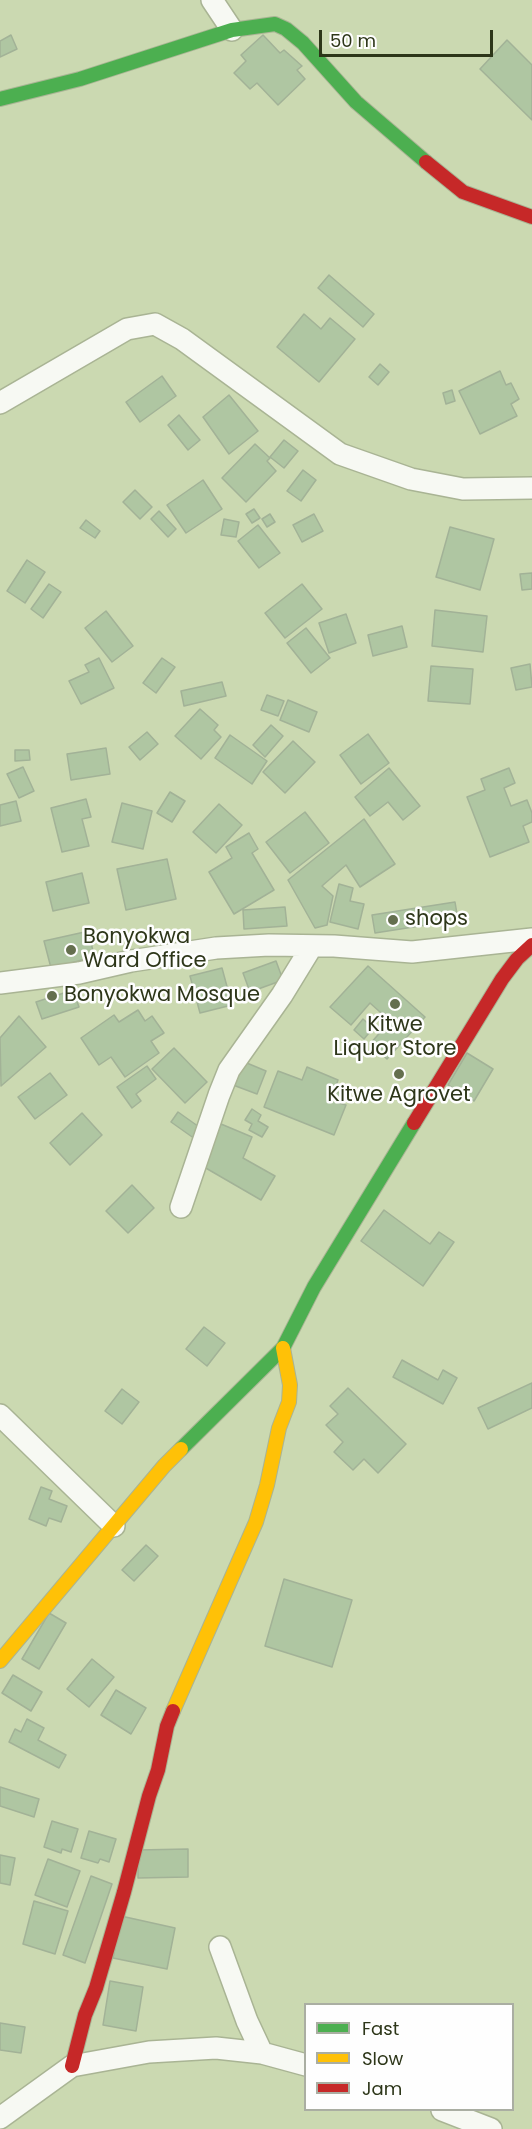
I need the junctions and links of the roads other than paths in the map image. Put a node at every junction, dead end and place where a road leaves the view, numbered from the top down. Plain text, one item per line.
1 (212, 0) edge
2 (232, 30) junction
3 (0, 99) edge
4 (532, 217) edge
5 (0, 403) edge
6 (532, 489) edge
7 (532, 939) edge
8 (532, 945) edge
9 (312, 946) junction
10 (0, 983) edge
11 (181, 1207) dead end
12 (283, 1348) junction
13 (0, 1415) edge
14 (114, 1526) junction
15 (0, 1661) edge
16 (220, 1947) dead end
17 (262, 2053) junction
18 (304, 2064) edge
19 (72, 2066) junction
20 (447, 2111) edge
21 (0, 2118) edge
22 (490, 2129) edge

1 - 2 street
2 - 3 street
2 - 4 street
5 - 6 street
7 - 9 street
8 - 12 street
9 - 10 street
9 - 11 street
12 - 14 street
12 - 19 street
13 - 14 street
14 - 15 street
16 - 17 street
17 - 18 street
17 - 19 street
19 - 21 street
20 - 22 street

